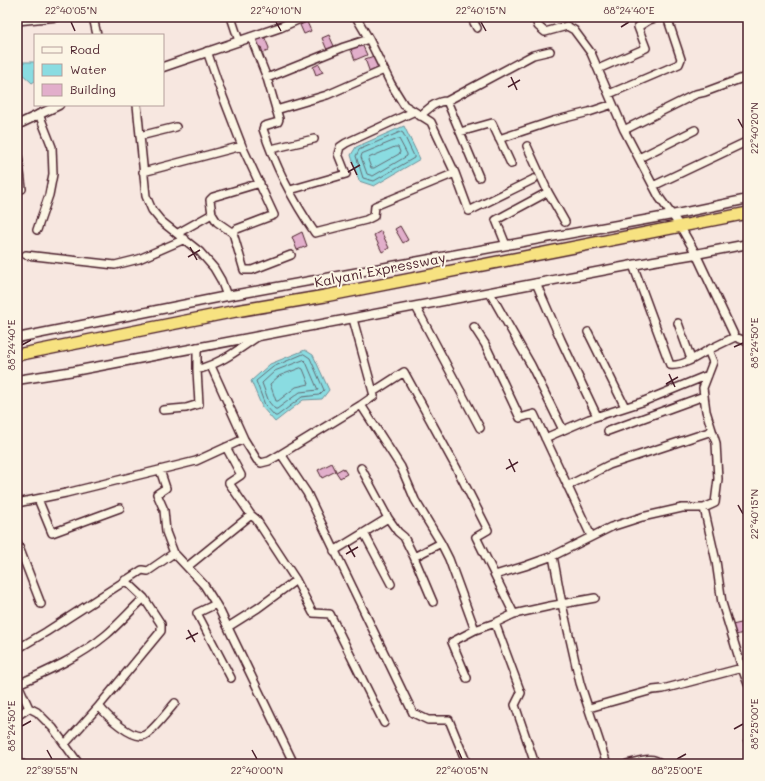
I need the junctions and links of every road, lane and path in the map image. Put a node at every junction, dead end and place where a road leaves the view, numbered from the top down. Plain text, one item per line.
1 (57, 17) edge
2 (92, 17) edge
3 (231, 17) edge
4 (303, 17) edge
5 (356, 17) edge
6 (471, 17) edge
7 (535, 17) edge
8 (659, 17) edge
9 (667, 17) edge
10 (648, 19) edge
11 (19, 20) edge
12 (477, 28) dead end
13 (97, 34) edge
14 (250, 37) junction
15 (368, 39) junction
16 (239, 41) junction
17 (207, 51) junction
18 (550, 51) dead end
19 (164, 67) edge
20 (598, 69) junction
21 (384, 70) junction
22 (748, 76) edge
23 (267, 78) junction
24 (609, 94) junction
25 (448, 101) junction
26 (613, 104) junction
27 (57, 106) edge
28 (137, 106) edge
29 (276, 110) junction
30 (414, 112) junction
31 (39, 114) junction
32 (420, 116) junction
33 (17, 125) edge
34 (176, 127) dead end
35 (624, 130) junction
36 (695, 130) dead end
37 (460, 132) junction
38 (140, 136) junction
39 (314, 139) dead end
40 (499, 139) junction
41 (748, 141) edge
42 (17, 146) edge
43 (242, 146) junction
44 (527, 146) dead end
45 (272, 149) junction
46 (639, 158) junction
47 (511, 164) dead end
48 (143, 172) junction
49 (455, 173) junction
50 (479, 177) dead end
51 (534, 179) dead end
52 (260, 183) junction
53 (654, 186) junction
54 (22, 189) dead end
55 (290, 190) junction
56 (548, 192) junction
57 (748, 199) edge
58 (748, 213) edge
59 (212, 214) junction
60 (672, 215) junction
61 (565, 222) dead end
62 (680, 226) junction
63 (37, 230) dead end
64 (233, 233) junction
65 (178, 234) junction
66 (185, 239) junction
67 (748, 244) edge
68 (506, 245) junction
69 (696, 254) junction
70 (26, 255) dead end
71 (291, 255) dead end
72 (633, 265) junction
73 (536, 283) junction
74 (490, 293) junction
75 (227, 296) junction
76 (416, 307) junction
77 (353, 319) junction
78 (678, 323) dead end
79 (474, 328) dead end
80 (588, 332) dead end
81 (257, 336) junction
82 (735, 337) junction
83 (17, 338) edge
84 (748, 342) edge
85 (197, 347) junction
86 (708, 350) junction
87 (17, 355) edge
88 (691, 359) junction
89 (211, 366) junction
90 (197, 370) junction
91 (708, 375) junction
92 (17, 380) edge
93 (373, 392) junction
94 (704, 396) junction
95 (361, 405) junction
96 (625, 407) junction
97 (163, 410) dead end
98 (597, 416) junction
99 (480, 428) dead end
100 (563, 430) junction
101 (608, 431) dead end
102 (712, 431) junction
103 (545, 438) junction
104 (244, 439) junction
105 (226, 447) junction
106 (281, 454) junction
107 (361, 468) dead end
108 (160, 470) junction
109 (567, 486) junction
110 (38, 498) junction
111 (17, 502) edge
112 (120, 508) dead end
113 (704, 508) junction
114 (251, 515) junction
115 (388, 518) junction
116 (364, 533) junction
117 (591, 536) junction
118 (17, 542) edge
119 (441, 543) junction
120 (334, 551) junction
121 (174, 552) junction
122 (552, 556) junction
123 (414, 557) junction
124 (187, 567) junction
125 (495, 575) junction
126 (126, 580) junction
127 (296, 580) junction
128 (391, 584) dead end
129 (144, 598) junction
130 (595, 598) dead end
131 (433, 602) dead end
132 (41, 604) dead end
133 (216, 604) junction
134 (562, 604) junction
135 (514, 614) junction
136 (495, 622) junction
137 (228, 627) junction
138 (475, 630) junction
139 (17, 649) edge
140 (742, 668) junction
141 (231, 678) dead end
142 (467, 678) dead end
143 (17, 683) edge
144 (748, 684) edge
145 (175, 703) dead end
146 (99, 706) junction
147 (29, 708) junction
148 (589, 708) junction
149 (17, 716) edge
150 (384, 723) dead end
151 (65, 744) junction
152 (79, 764) edge
153 (294, 764) edge
154 (467, 764) edge
155 (535, 764) edge
156 (607, 764) edge
157 (627, 764) edge
158 (661, 764) edge

1 - 11 street
2 - 13 street
3 - 16 street
4 - 14 street
5 - 15 street
6 - 12 street
7 - 20 street
8 - 10 street
9 - 24 street
10 - 20 street
14 - 16 street
14 - 23 street
15 - 21 street
15 - 23 street
16 - 17 street
17 - 19 street
17 - 43 street
18 - 25 street
20 - 24 street
21 - 29 street
21 - 30 street
22 - 35 street
23 - 29 street
24 - 26 street
25 - 32 street
25 - 37 street
26 - 35 street
26 - 40 street
27 - 31 street
28 - 38 street
29 - 45 street
30 - 32 street
30 - 55 street
31 - 33 street
31 - 63 street
32 - 49 street
34 - 38 street
35 - 46 street
36 - 46 street
37 - 40 street
37 - 50 street
38 - 48 street
39 - 45 street
40 - 47 street
41 - 53 street
42 - 54 street
43 - 48 street
43 - 52 street
44 - 56 street
45 - 55 street
46 - 53 street
48 - 65 street
49 - 51 street
49 - 55 street
52 - 59 street
52 - 64 street
53 - 60 street
56 - 61 street
56 - 68 street
57 - 60 street
58 - 62 highway, Kalyani Expressway
59 - 64 street
59 - 65 street
60 - 62 street
60 - 68 street
62 - 69 street
62 - 87 highway, Kalyani Expressway
64 - 71 street
65 - 66 street
66 - 70 street
66 - 75 street
67 - 69 street
68 - 75 street
69 - 72 street
69 - 82 street
72 - 73 street
72 - 88 street
73 - 74 street
73 - 98 street
74 - 76 street
74 - 100 street
75 - 83 street
76 - 77 street
76 - 99 street
77 - 81 street
77 - 93 street
78 - 88 street
79 - 103 street
80 - 96 street
81 - 85 street
81 - 89 street
82 - 84 street
82 - 86 street
85 - 90 street
85 - 92 street
86 - 88 street
86 - 91 street
89 - 90 street
89 - 104 street
90 - 97 street
91 - 94 street
91 - 96 street
93 - 95 street
93 - 125 street
94 - 101 street
94 - 102 street
95 - 106 street
95 - 119 street
96 - 98 street
98 - 100 street
100 - 103 street
102 - 109 street
102 - 113 street
103 - 109 street
104 - 105 street
104 - 106 street
105 - 108 street
105 - 114 street
106 - 120 street
107 - 115 street
108 - 110 street
108 - 121 street
109 - 117 street
110 - 111 street
110 - 112 street
113 - 117 street
113 - 140 street
114 - 124 street
114 - 127 street
115 - 116 street
115 - 123 street
116 - 120 street
116 - 128 street
117 - 122 street
118 - 132 street
119 - 123 street
119 - 138 street
120 - 154 street
121 - 124 street
121 - 126 street
122 - 125 street
122 - 134 street
123 - 131 street
124 - 133 street
125 - 135 street
126 - 129 street
126 - 139 street
127 - 137 street
127 - 150 street
129 - 143 street
129 - 146 street
130 - 134 street
133 - 137 street
133 - 141 street
134 - 135 street
134 - 148 street
135 - 136 street
136 - 138 street
136 - 155 street
137 - 153 street
138 - 142 street
140 - 144 street
140 - 148 street
143 - 147 street
145 - 146 street
146 - 151 street
147 - 149 street
147 - 151 street
148 - 156 street
151 - 152 street
157 - 158 street

